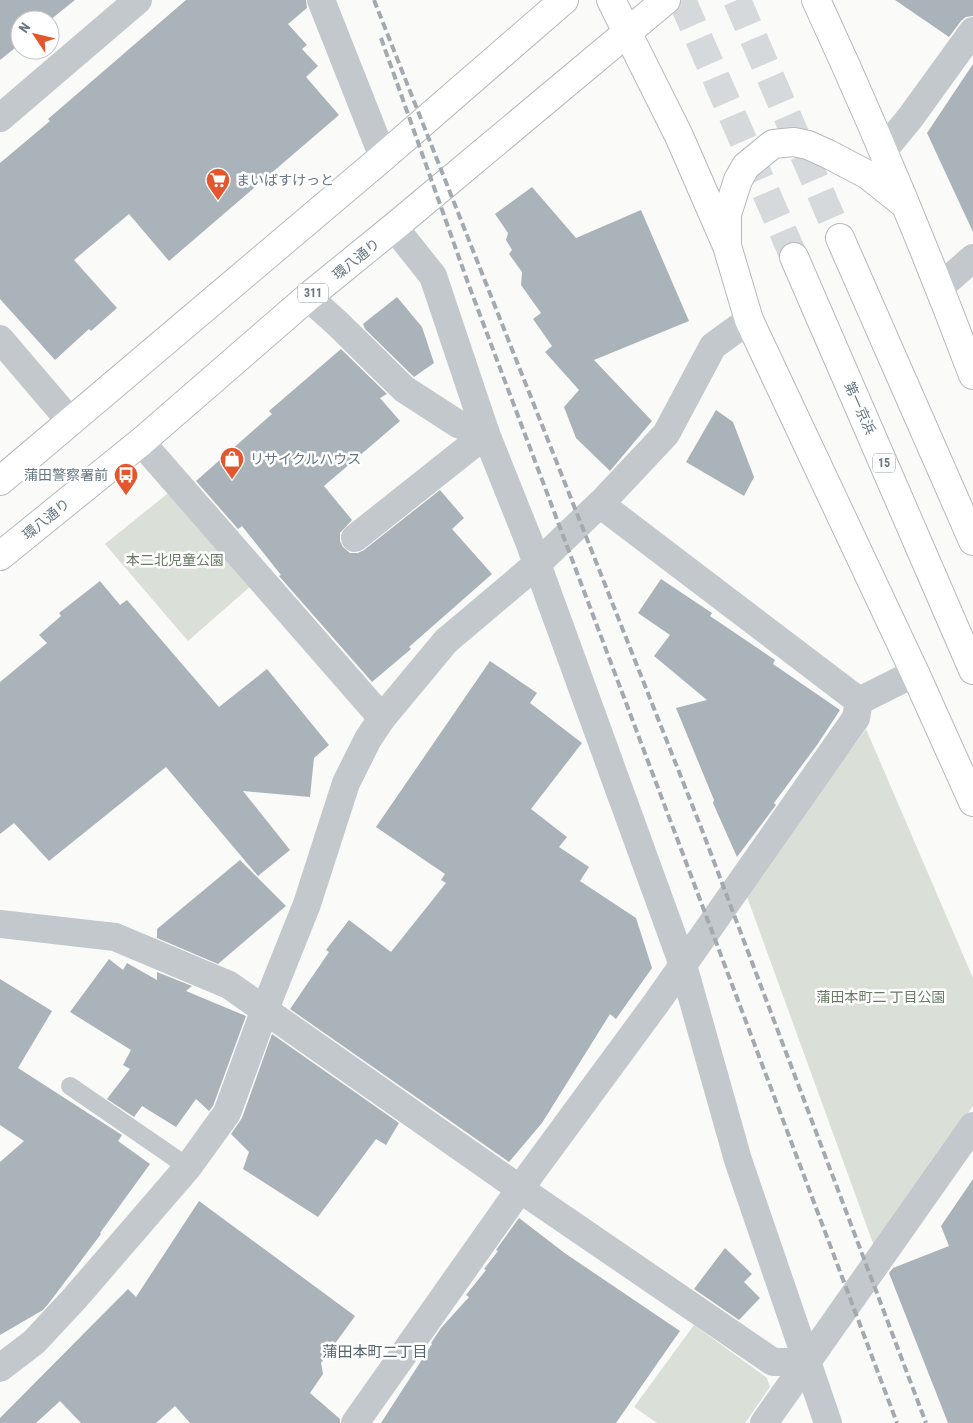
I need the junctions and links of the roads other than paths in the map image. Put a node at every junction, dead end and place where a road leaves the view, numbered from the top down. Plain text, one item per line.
1 (138, 0) edge
2 (321, 0) edge
3 (564, 0) edge
4 (611, 0) edge
5 (666, 0) edge
6 (816, 0) edge
7 (973, 31) edge
8 (628, 32) junction
9 (0, 118) edge
10 (882, 152) junction
11 (383, 157) junction
12 (907, 206) junction
13 (394, 227) junction
14 (840, 238) tunnel mouth
15 (727, 246) junction
16 (794, 257) tunnel mouth
17 (973, 258) edge
18 (940, 287) junction
19 (308, 297) junction
20 (749, 320) junction
21 (0, 339) edge
22 (973, 375) edge
23 (70, 421) junction
24 (486, 434) junction
25 (141, 442) junction
26 (0, 481) edge
27 (600, 504) junction
28 (355, 538) dead end
29 (973, 541) edge
30 (0, 556) edge
31 (536, 565) junction
32 (973, 670) edge
33 (915, 673) junction
34 (859, 701) junction
35 (382, 718) junction
36 (973, 802) edge
37 (0, 924) edge
38 (683, 965) junction
39 (265, 1009) junction
40 (70, 1086) dead end
41 (973, 1126) edge
42 (188, 1167) junction
43 (520, 1189) junction
44 (807, 1362) junction
45 (0, 1368) edge
46 (355, 1423) edge
47 (764, 1423) edge
48 (828, 1423) edge

1 - 9 street
2 - 11 street
3 - 11 main road
4 - 8 main road
5 - 8 main road, 環八通り / 311
6 - 10 main road
7 - 10 street
8 - 13 main road, 環八通り / 311
8 - 15 main road
10 - 12 main road
11 - 23 main road
12 - 15 main road
12 - 18 main road
13 - 19 main road, 環八通り / 311
13 - 24 street
14 - 29 main road
15 - 20 main road
16 - 32 main road, 第一京浜 / 15
17 - 18 street
18 - 22 main road
19 - 24 street
19 - 25 main road, 環八通り / 311
20 - 27 street
20 - 33 main road
21 - 23 street
23 - 26 main road
24 - 28 street
24 - 31 street
25 - 30 main road, 環八通り / 311
25 - 35 street
27 - 31 street
27 - 34 street
31 - 35 street
31 - 38 street
33 - 34 street
33 - 36 main road
34 - 38 street
35 - 39 street
37 - 39 street
38 - 43 street
38 - 44 street
39 - 42 street
39 - 43 street
40 - 42 lane
41 - 44 street
42 - 45 street
43 - 44 street
43 - 46 street
44 - 47 street
44 - 48 street

